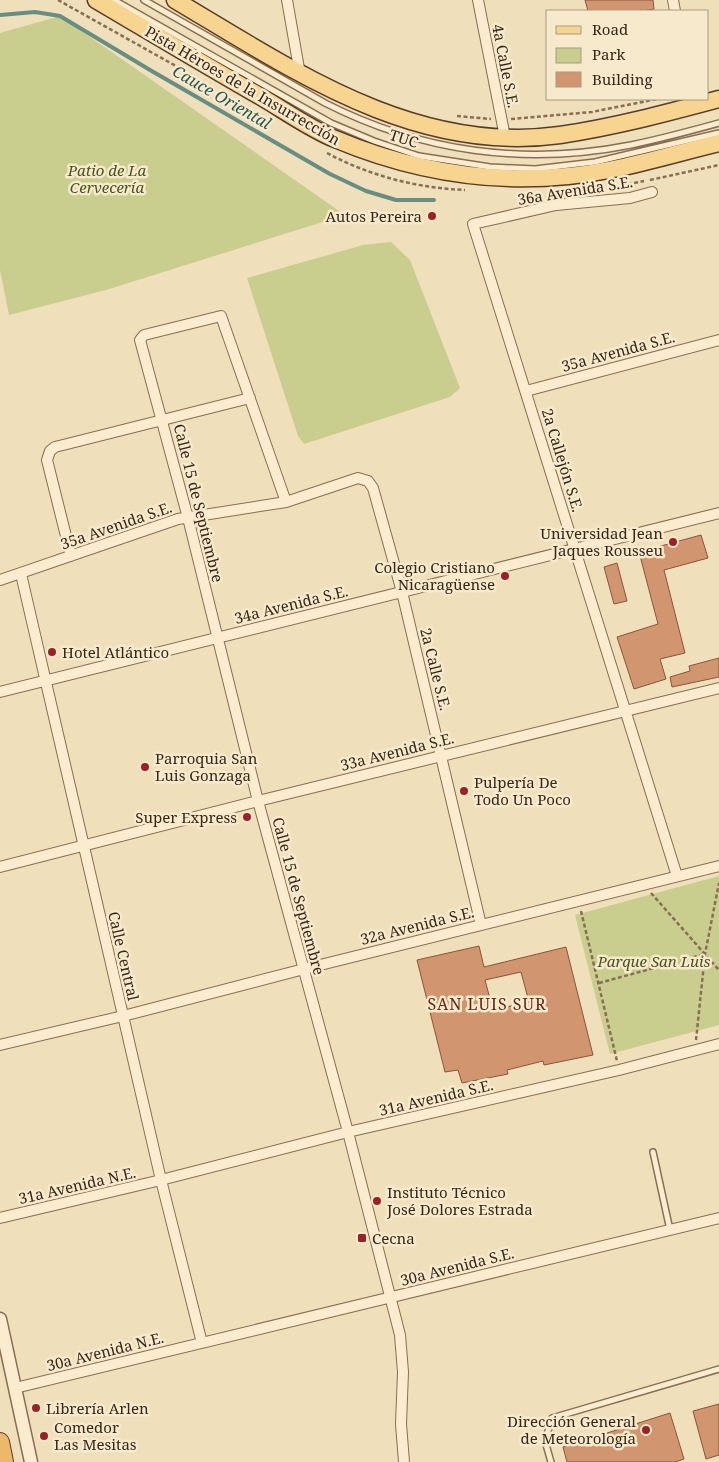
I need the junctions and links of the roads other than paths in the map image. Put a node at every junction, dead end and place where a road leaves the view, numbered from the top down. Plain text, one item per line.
1 (96, 0) edge
2 (114, 0) edge
3 (144, 0) edge
4 (175, 0) edge
5 (287, 0) edge
6 (478, 0) edge
7 (300, 74) junction
8 (719, 99) edge
9 (696, 102) edge
10 (719, 123) edge
11 (719, 133) edge
12 (505, 137) junction
13 (719, 143) edge
14 (652, 192) dead end
15 (473, 224) joint
16 (719, 340) edge
17 (526, 391) junction
18 (250, 398) junction
19 (162, 421) junction
20 (368, 480) joint
21 (286, 502) junction
22 (719, 513) edge
23 (188, 518) junction
24 (575, 549) junction
25 (71, 556) junction
26 (21, 574) junction
27 (0, 580) edge
28 (402, 592) junction
29 (217, 638) junction
30 (46, 680) junction
31 (719, 688) edge
32 (0, 692) edge
33 (625, 711) junction
34 (442, 756) junction
35 (258, 801) junction
36 (82, 846) junction
37 (719, 866) edge
38 (0, 867) edge
39 (677, 876) junction
40 (482, 925) junction
41 (304, 969) junction
42 (123, 1016) junction
43 (719, 1044) edge
44 (0, 1045) edge
45 (348, 1132) junction
46 (652, 1152) dead end
47 (161, 1180) junction
48 (0, 1218) edge
49 (719, 1218) edge
50 (670, 1230) junction
51 (390, 1297) junction
52 (0, 1319) edge
53 (202, 1343) junction
54 (719, 1369) edge
55 (15, 1388) junction
56 (31, 1462) edge
57 (404, 1462) edge
58 (551, 1462) edge

1 - 13 main road, Pista Héroes de la Insurrección
2 - 11 lane, TUC
3 - 10 lane, TUC
4 - 7 main road
5 - 7 street
6 - 12 street, 4a Calle S.E.
7 - 12 main road
8 - 9 main road
9 - 12 main road
14 - 15 street, 36a Avenida S.E.
15 - 17 street, 2a Callejón S.E.
16 - 17 street, 35a Avenida S.E.
17 - 24 street, 2a Callejón S.E.
18 - 19 street
18 - 19 street, Calle 15 de Septiembre
18 - 21 street
19 - 23 street, Calle 15 de Septiembre
19 - 25 street
20 - 21 street, 35a Avenida S.E.
20 - 28 street, 2a Calle S.E.
21 - 23 street, 35a Avenida S.E.
22 - 24 street, 34a Avenida S.E.
23 - 25 street, 35a Avenida S.E.
23 - 29 street, Calle 15 de Septiembre
24 - 28 street, 34a Avenida S.E.
24 - 33 street, 2a Callejón S.E.
25 - 26 street, 35a Avenida S.E.
26 - 27 street, 35a Avenida S.E.
26 - 30 street, Calle Central
28 - 29 street, 34a Avenida S.E.
28 - 34 street, 2a Calle S.E.
29 - 30 street, 34a Avenida S.E.
29 - 35 street, Calle 15 de Septiembre
30 - 32 street, 34a Avenida S.E.
30 - 36 street, Calle Central
31 - 33 street, 33a Avenida S.E.
33 - 34 street, 33a Avenida S.E.
33 - 39 street, 2a Callejón S.E.
34 - 35 street, 33a Avenida S.E.
34 - 40 street, 2a Calle S.E.
35 - 36 street, 33a Avenida S.E.
35 - 41 street, Calle 15 de Septiembre
36 - 38 street, 33a Avenida S.E.
36 - 42 street, Calle Central
37 - 39 street, 32a Avenida S.E.
39 - 40 street, 32a Avenida S.E.
40 - 41 street, 32a Avenida S.E.
41 - 42 street, 32a Avenida S.E.
41 - 45 street, Calle 15 de Septiembre
42 - 44 street, 32a Avenida S.E.
42 - 47 street, Calle Central
43 - 45 street, 31a Avenida S.E.
45 - 47 street, 31a Avenida S.E.
45 - 51 street, Calle 15 de Septiembre
46 - 50 lane
47 - 48 street, 31a Avenida N.E.
47 - 53 street, Calle Central
49 - 50 street, 30a Avenida S.E.
50 - 51 street, 30a Avenida S.E.
51 - 53 street, 30a Avenida S.E.
51 - 57 street, Calle 15 de Septiembre
52 - 55 street
53 - 55 street, 30a Avenida N.E.
54 - 58 lane
55 - 56 street

